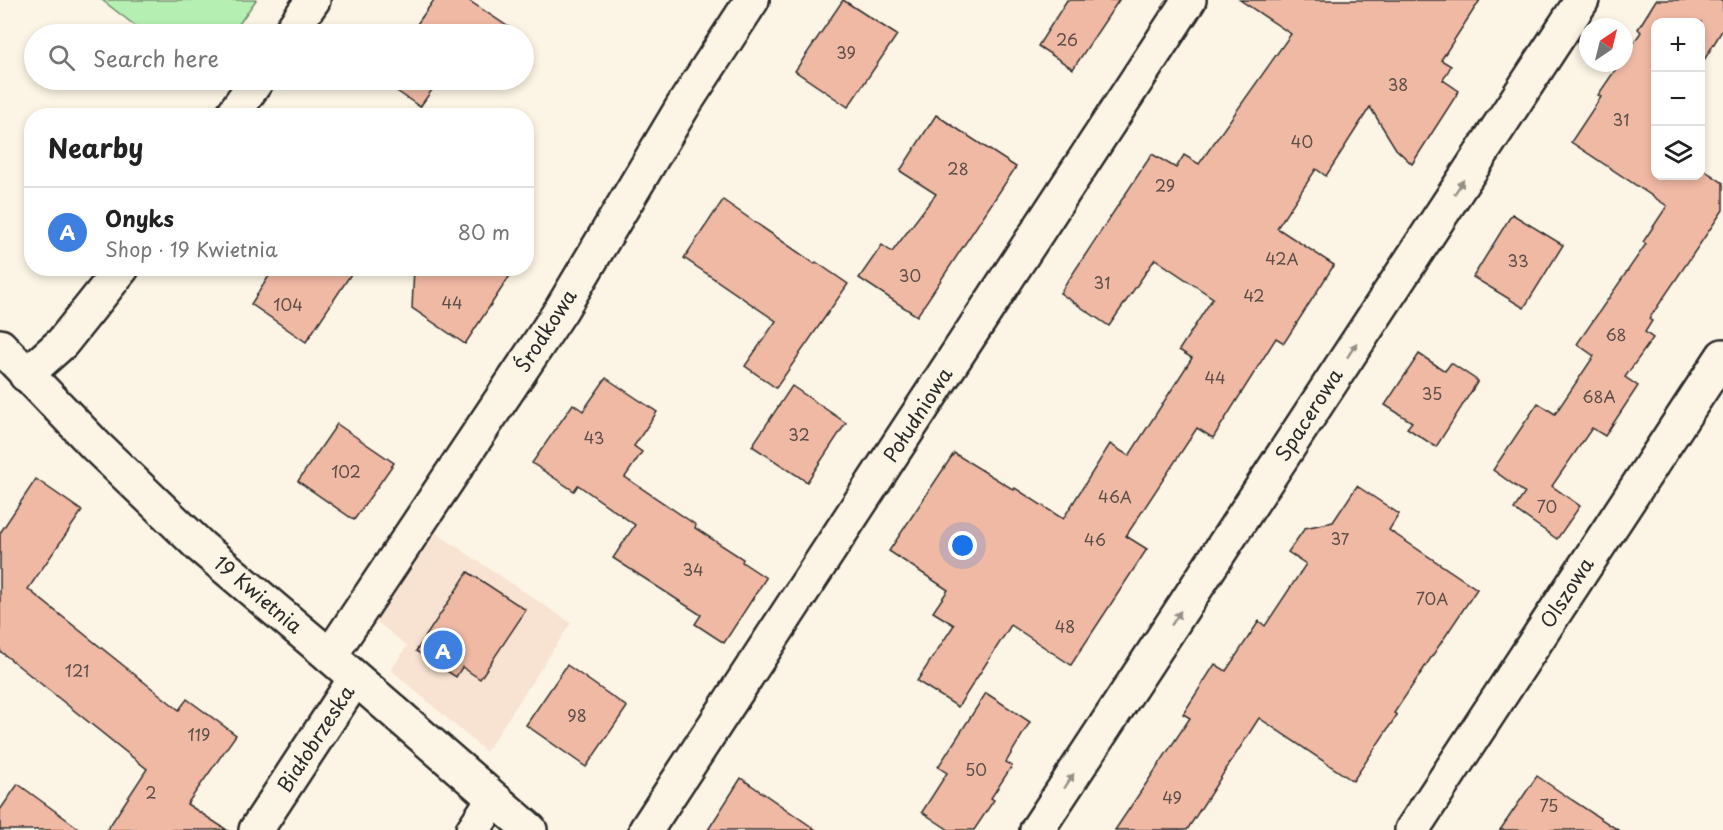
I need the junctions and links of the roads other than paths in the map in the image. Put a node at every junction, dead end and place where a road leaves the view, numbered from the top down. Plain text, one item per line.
1 (313, 0) edge
2 (752, 0) edge
3 (1189, 0) edge
4 (1582, 0) edge
5 (296, 24) edge
6 (250, 90) edge
7 (238, 108) edge
8 (116, 276) edge
9 (0, 346) edge
10 (1723, 356) edge
11 (26, 375) junction
12 (330, 656) junction
13 (355, 679) junction
14 (493, 800) junction
15 (256, 830) edge
16 (473, 830) edge
17 (530, 830) edge
18 (646, 830) edge
19 (1037, 830) edge
20 (1412, 830) edge

1 - 5 street
2 - 12 street, Środkowa
3 - 18 street, Południowa
19 -> 4 street, Spacerowa
6 - 7 street
8 - 11 street
9 - 11 street, 19 Kwietnia
10 - 20 street, Olszowa
11 - 12 street, 19 Kwietnia
12 - 13 street, 19 Kwietnia
13 - 14 street, 19 Kwietnia
13 - 15 street, Białobrzeska
14 - 16 street
14 - 17 street, 19 Kwietnia

